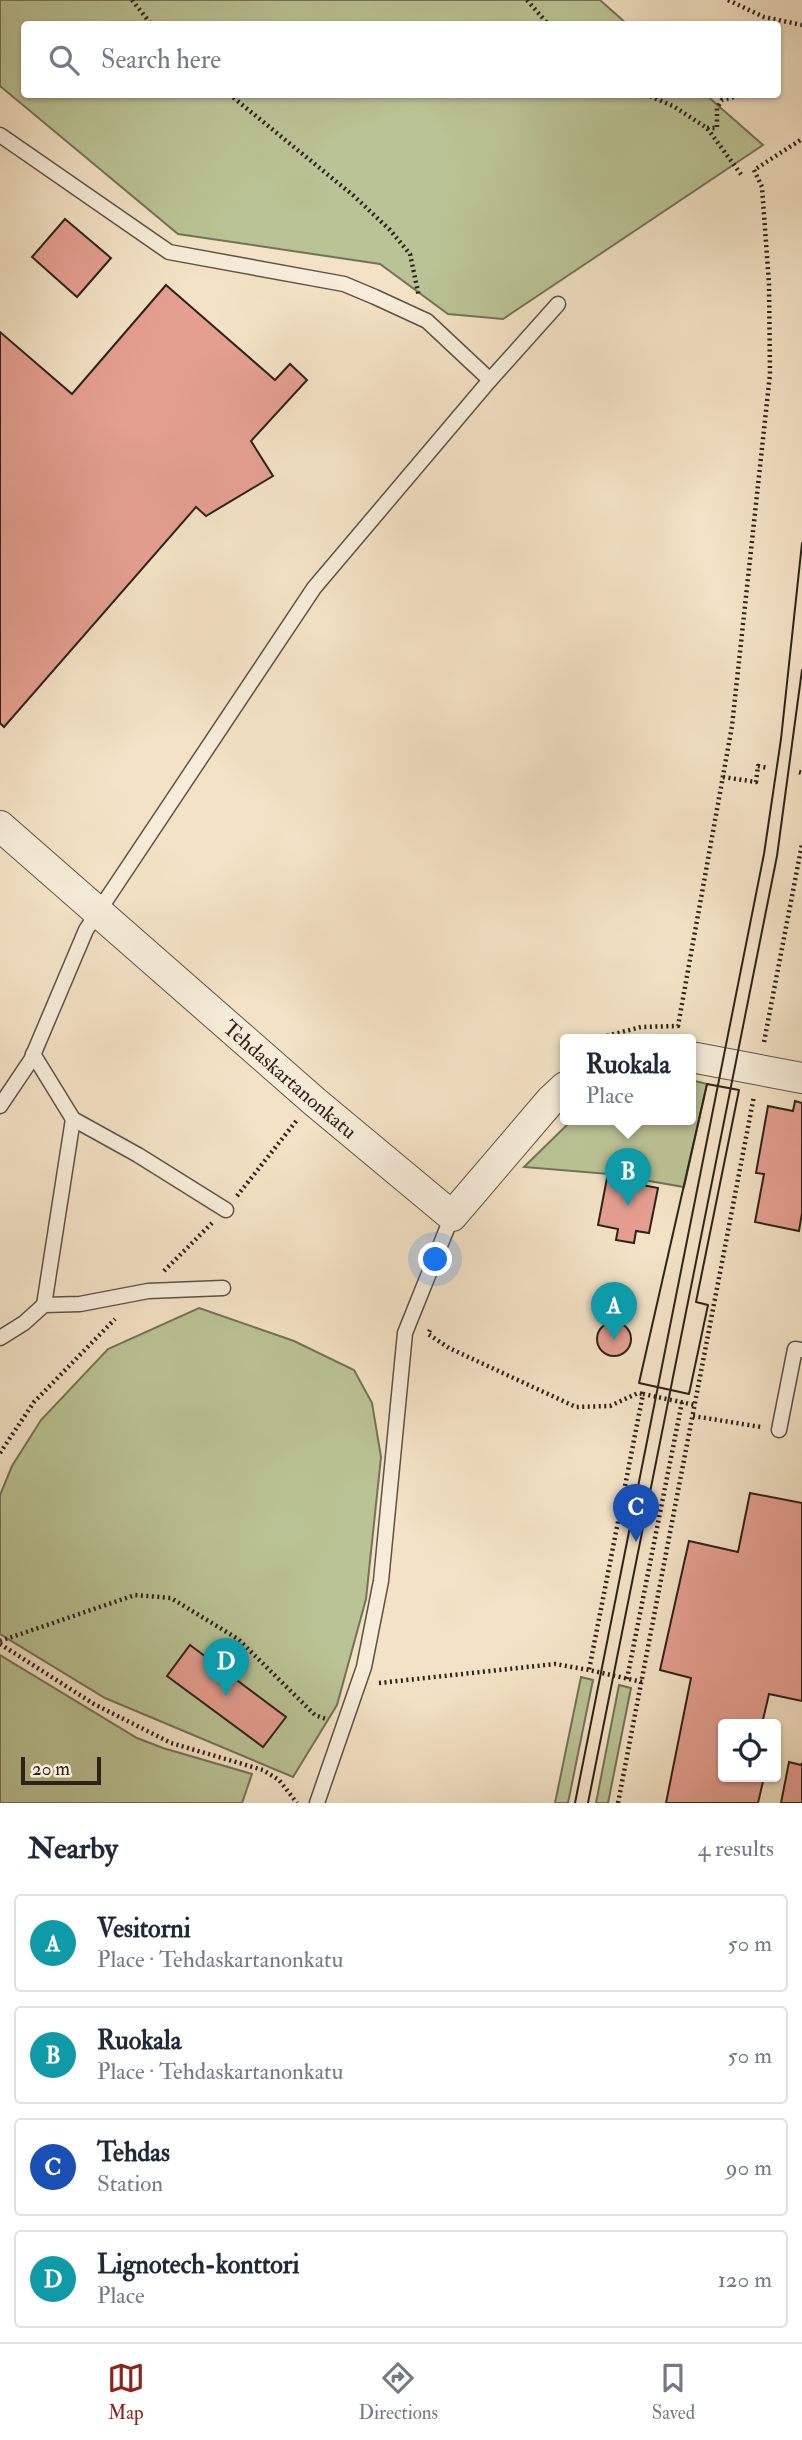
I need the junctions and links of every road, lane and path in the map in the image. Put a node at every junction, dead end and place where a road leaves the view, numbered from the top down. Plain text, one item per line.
1 (132, 0) edge
2 (527, 0) edge
3 (728, 0) edge
4 (764, 18) junction
5 (149, 21) edge
6 (545, 21) edge
7 (765, 21) edge
8 (780, 21) edge
9 (781, 21) edge
10 (802, 25) edge
11 (234, 98) edge
12 (654, 98) edge
13 (730, 98) edge
14 (707, 128) junction
15 (0, 135) edge
16 (802, 139) edge
17 (743, 177) dead end
18 (558, 304) dead end
19 (427, 321) junction
20 (491, 380) junction
21 (768, 768) dead end
22 (723, 777) junction
23 (0, 826) edge
24 (802, 844) edge
25 (98, 914) junction
26 (614, 1034) edge
27 (33, 1054) junction
28 (696, 1059) edge
29 (802, 1078) edge
30 (757, 1079) junction
31 (560, 1092) edge
32 (0, 1106) edge
33 (73, 1119) junction
34 (289, 1128) dead end
35 (226, 1210) junction
36 (452, 1216) junction
37 (223, 1288) dead end
38 (142, 1292) junction
39 (44, 1306) junction
40 (432, 1322) dead end
41 (0, 1338) edge
42 (802, 1350) edge
43 (643, 1394) junction
44 (682, 1402) junction
45 (695, 1405) junction
46 (693, 1416) junction
47 (740, 1423) dead end
48 (779, 1430) dead end
49 (0, 1453) edge
50 (0, 1643) edge
51 (589, 1670) junction
52 (627, 1679) junction
53 (642, 1682) junction
54 (358, 1686) junction
55 (344, 1724) junction
56 (297, 1803) edge
57 (317, 1803) edge
58 (618, 1803) edge

1 - 5 path
2 - 6 path
3 - 4 path
4 - 7 path
4 - 8 path
9 - 10 path
11 - 19 path
12 - 14 path
13 - 14 path
14 - 17 path
15 - 19 lane
16 - 22 path
18 - 20 lane
19 - 20 lane
20 - 25 lane
21 - 22 path
22 - 26 path
23 - 25 street, Tehdaskartanonkatu
24 - 30 path
25 - 27 lane
25 - 36 street, Tehdaskartanonkatu
27 - 32 lane
27 - 33 lane
28 - 30 street
29 - 30 street
30 - 45 path
31 - 36 street
33 - 35 lane
33 - 39 lane
34 - 35 path
35 - 38 path
36 - 54 lane
37 - 38 lane
38 - 39 lane
38 - 49 path
39 - 41 lane
40 - 43 path
42 - 48 lane
43 - 44 path
43 - 51 path
44 - 45 path
44 - 52 path
45 - 46 path
46 - 47 path
46 - 53 path
50 - 55 path
50 - 56 path
51 - 52 path
51 - 54 path
52 - 53 path
53 - 58 path
54 - 55 lane
55 - 57 lane

